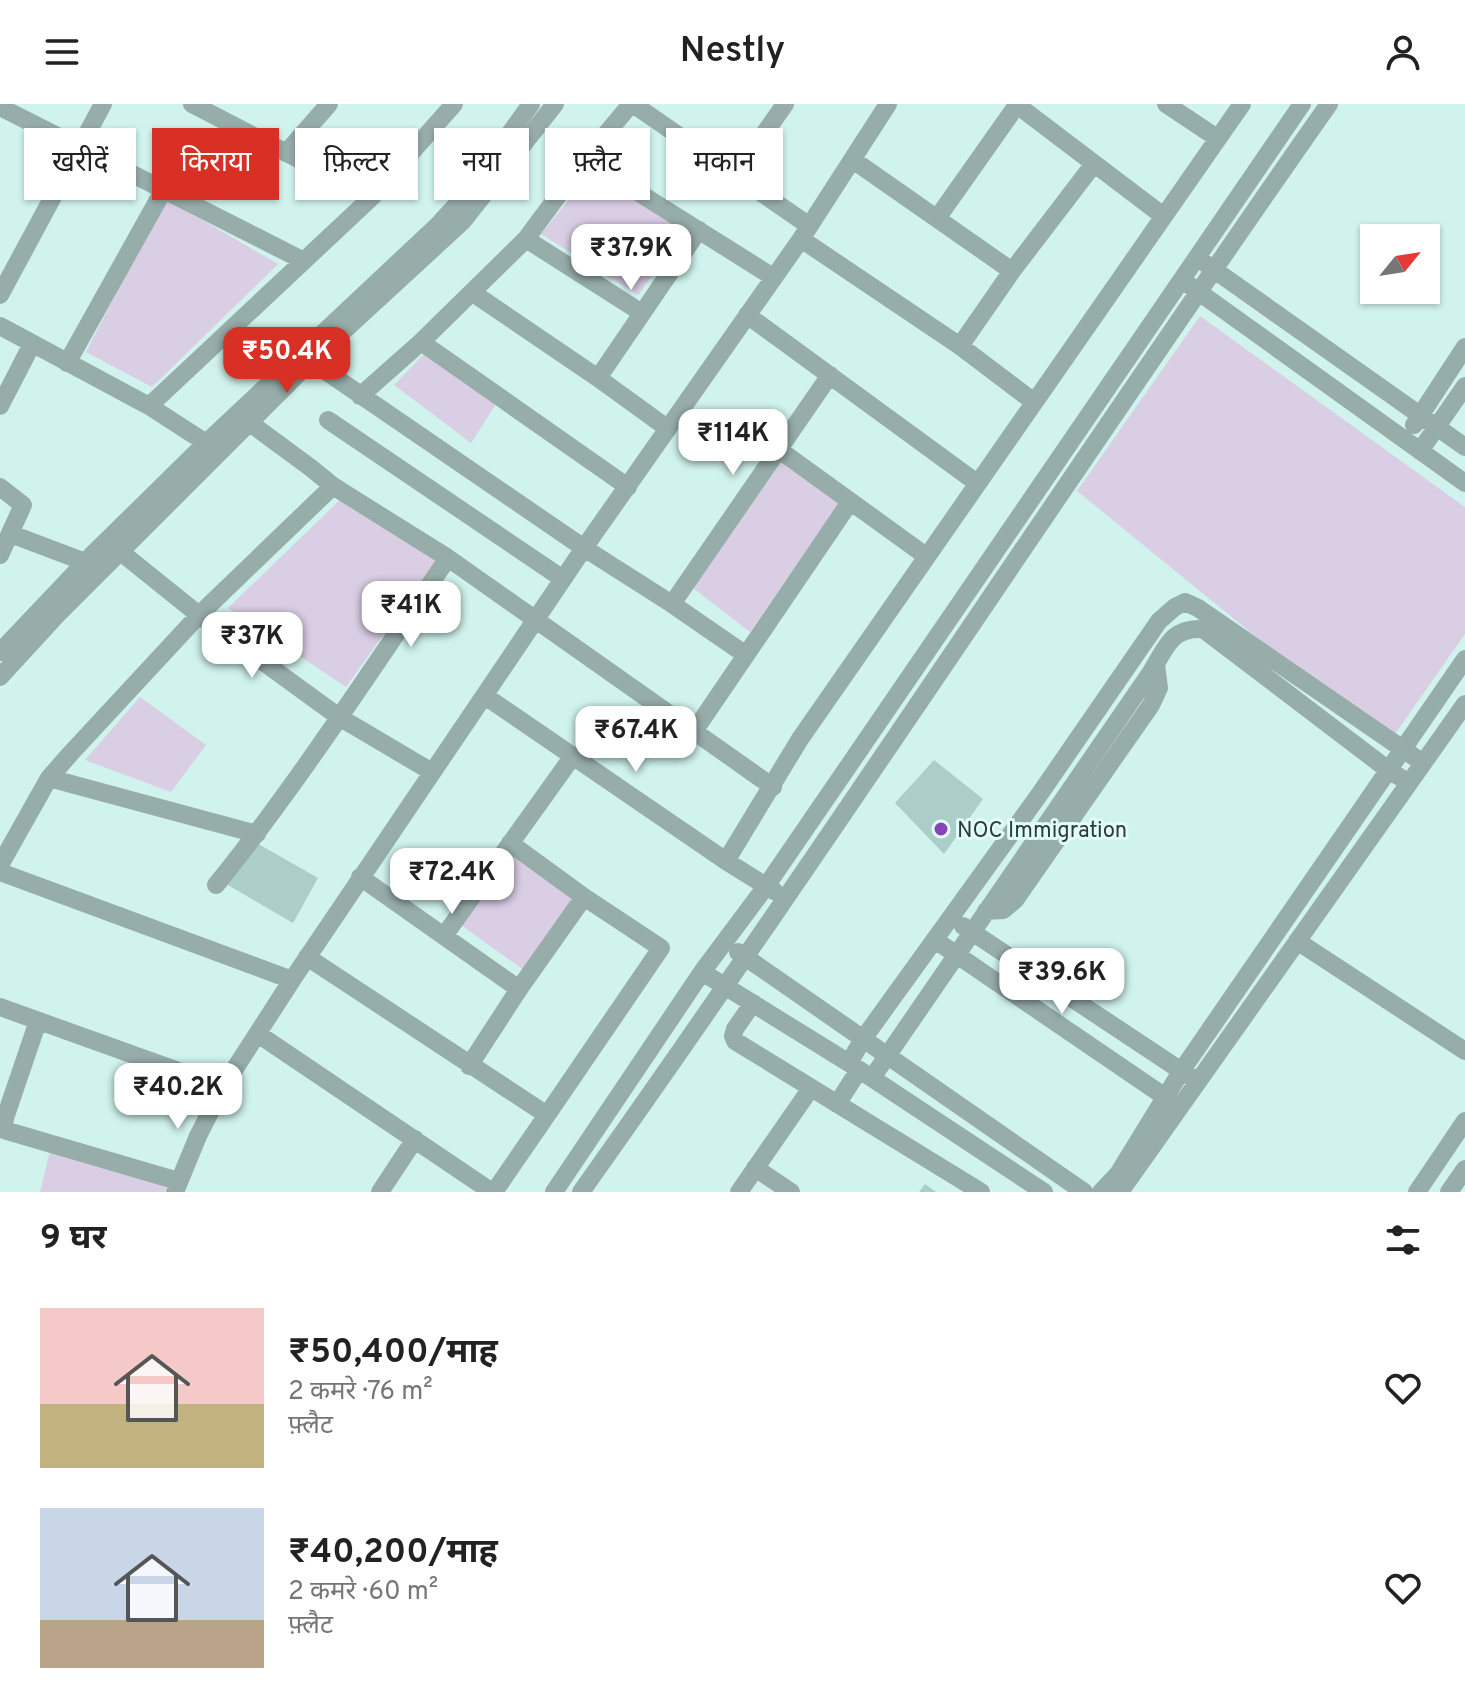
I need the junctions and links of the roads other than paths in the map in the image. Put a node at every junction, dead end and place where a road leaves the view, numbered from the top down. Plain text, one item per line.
1 (103, 104) edge
2 (192, 104) edge
3 (329, 104) edge
4 (454, 104) edge
5 (531, 104) edge
6 (555, 104) edge
7 (632, 104) edge
8 (785, 104) edge
9 (888, 104) edge
10 (1017, 104) edge
11 (1166, 104) edge
12 (1242, 104) edge
13 (1302, 104) edge
14 (1329, 104) edge
15 (0, 107) edge
16 (41, 128) edge
17 (90, 128) edge
18 (611, 128) edge
19 (668, 128) edge
20 (768, 128) edge
21 (1217, 138) junction
22 (418, 145) edge
23 (286, 153) junction
24 (295, 158) edge
25 (853, 160) junction
26 (1093, 165) junction
27 (650, 199) edge
28 (51, 200) edge
29 (158, 200) edge
30 (181, 200) edge
31 (369, 200) edge
32 (555, 200) edge
33 (766, 200) edge
34 (1162, 215) junction
35 (938, 217) junction
36 (699, 230) junction
37 (804, 232) junction
38 (526, 239) junction
39 (1196, 257) junction
40 (304, 261) junction
41 (1214, 269) junction
42 (1012, 271) junction
43 (773, 277) junction
44 (1180, 278) junction
45 (1199, 292) junction
46 (473, 293) junction
47 (0, 295) edge
48 (642, 313) junction
49 (1276, 313) junction
50 (747, 315) junction
51 (0, 326) edge
52 (1264, 339) junction
53 (421, 342) junction
54 (32, 344) junction
55 (960, 346) junction
56 (1465, 347) edge
57 (311, 361) junction
58 (67, 363) junction
59 (830, 375) junction
60 (598, 378) junction
61 (1465, 386) edge
62 (360, 396) junction
63 (1034, 402) junction
64 (0, 406) edge
65 (149, 406) junction
66 (1419, 417) junction
67 (328, 420) dead end
68 (250, 423) junction
69 (1437, 426) junction
70 (667, 428) junction
71 (1412, 445) junction
72 (213, 447) junction
73 (1465, 447) edge
74 (778, 449) junction
75 (977, 483) junction
76 (1465, 483) edge
77 (333, 486) junction
78 (0, 487) edge
79 (628, 487) junction
80 (850, 502) junction
81 (11, 534) junction
82 (114, 547) junction
83 (584, 548) junction
84 (0, 555) edge
85 (926, 556) junction
86 (448, 558) junction
87 (85, 562) junction
88 (563, 579) junction
89 (1186, 602) junction
90 (672, 604) junction
91 (199, 615) junction
92 (536, 621) junction
93 (1186, 628) junction
94 (0, 652) edge
95 (746, 655) junction
96 (1465, 659) edge
97 (0, 677) edge
98 (485, 696) junction
99 (1465, 704) edge
100 (339, 717) junction
101 (695, 730) junction
102 (1402, 749) junction
103 (573, 756) junction
104 (1423, 763) junction
105 (1387, 769) junction
106 (432, 772) junction
107 (49, 778) junction
108 (1409, 783) junction
109 (773, 787) junction
110 (257, 834) junction
111 (510, 843) junction
112 (726, 861) junction
113 (0, 865) edge
114 (0, 872) edge
115 (360, 877) junction
116 (216, 885) dead end
117 (767, 885) junction
118 (584, 897) junction
119 (785, 899) junction
120 (952, 917) junction
121 (972, 932) junction
122 (444, 936) junction
123 (935, 940) junction
124 (1297, 941) junction
125 (723, 942) junction
126 (955, 956) junction
127 (307, 957) junction
128 (745, 957) junction
129 (702, 972) junction
130 (292, 980) junction
131 (727, 987) junction
132 (519, 989) junction
133 (753, 1003) junction
134 (0, 1007) edge
135 (38, 1021) junction
136 (258, 1034) junction
137 (863, 1039) junction
138 (1465, 1051) edge
139 (886, 1055) junction
140 (469, 1066) junction
141 (860, 1070) junction
142 (1182, 1070) junction
143 (1198, 1082) junction
144 (223, 1087) junction
145 (811, 1088) junction
146 (1173, 1102) junction
147 (837, 1104) junction
148 (547, 1115) junction
149 (1465, 1121) edge
150 (415, 1139) junction
151 (755, 1168) junction
152 (1465, 1169) edge
153 (176, 1187) edge
154 (380, 1192) edge
155 (493, 1192) edge
156 (554, 1192) edge
157 (581, 1192) edge
158 (739, 1192) edge
159 (791, 1192) edge
160 (981, 1192) edge
161 (1044, 1192) edge
162 (1084, 1192) edge
163 (1101, 1192) edge
164 (1120, 1192) edge
165 (1417, 1192) edge
166 (1449, 1192) edge

1 - 17 street
2 - 23 street
3 - 23 street
4 - 22 street
5 - 72 street
6 - 57 street
7 - 18 street
7 - 19 street
8 - 20 street
9 - 25 street
10 - 26 street
10 - 35 street
11 - 21 street
12 - 21 street
13 - 39 street
14 - 41 street
15 - 16 street
21 - 34 street
23 - 24 street
25 - 35 street
25 - 37 street
26 - 34 street
26 - 42 street
27 - 36 street
28 - 47 street
29 - 58 street
30 - 40 street
31 - 40 street
32 - 38 street
33 - 37 street
34 - 63 street
35 - 42 street
36 - 43 street
36 - 48 street
37 - 43 street
37 - 55 street
38 - 46 street
38 - 48 street
39 - 41 street
39 - 44 street
40 - 65 street
41 - 45 street
41 - 49 street
42 - 55 street
43 - 50 street
44 - 45 street
44 - 117 street
45 - 52 street
45 - 119 street
46 - 53 street
46 - 60 street
48 - 60 street
49 - 52 street
49 - 66 street
50 - 59 street
50 - 70 street
51 - 54 street
52 - 71 street
53 - 62 street
53 - 79 street
54 - 58 street
54 - 64 street
55 - 63 street
56 - 66 street
57 - 62 street
57 - 68 street
58 - 65 street
59 - 74 street
59 - 75 street
60 - 70 street
61 - 69 street
62 - 83 street
63 - 75 street
65 - 72 street
66 - 69 street
66 - 71 street
67 - 88 street
68 - 72 street
68 - 77 street
69 - 71 street
69 - 73 street
70 - 79 street
71 - 76 street
72 - 82 street
74 - 80 street
74 - 90 street
75 - 85 street
77 - 86 street
77 - 91 street
78 - 81 street
79 - 83 street
80 - 85 street
80 - 95 street
81 - 84 street
81 - 87 street
82 - 87 street
82 - 91 street
82 - 97 street
83 - 88 street
83 - 90 street
85 - 109 street
86 - 92 street
86 - 100 street
87 - 94 street
88 - 92 street
89 - 93 street
89 - 102 street
89 - 120 street
90 - 95 street
91 - 100 street
91 - 107 street
92 - 98 street
92 - 101 street
93 - 105 street
93 - 121 street
95 - 101 street
96 - 102 street
98 - 103 street
98 - 106 street
99 - 104 street
100 - 106 street
100 - 110 street
101 - 109 street
102 - 104 street
102 - 105 street
103 - 111 street
103 - 112 street
104 - 108 street
105 - 108 street
105 - 142 street
106 - 115 street
107 - 110 street
107 - 113 street
108 - 124 street
109 - 112 street
110 - 116 street
111 - 118 street
111 - 122 street
112 - 117 street
114 - 130 street
115 - 122 street
115 - 127 street
117 - 119 street
117 - 125 street
118 - 132 street
118 - 148 street
119 - 128 street
120 - 121 street
120 - 123 street
121 - 126 street
121 - 142 street
122 - 132 street
123 - 126 street
123 - 137 street
124 - 138 street
124 - 143 street
125 - 128 street
125 - 129 street
126 - 139 street
126 - 146 street
127 - 130 street
127 - 140 street
128 - 131 street
128 - 137 street
129 - 131 street
129 - 156 street
130 - 136 street
131 - 133 street
131 - 157 street
132 - 140 street
133 - 141 street
133 - 145 street
134 - 135 street
135 - 144 street
135 - 153 street
136 - 144 street
136 - 150 street
137 - 139 street
137 - 141 street
139 - 141 street
139 - 162 street
140 - 148 street
141 - 147 street
141 - 161 street
142 - 143 street
142 - 146 street
143 - 146 street
144 - 153 street
145 - 147 street
145 - 151 street
146 - 163 street
146 - 164 street
147 - 160 street
148 - 155 street
149 - 165 street
150 - 154 street
150 - 155 street
151 - 158 street
151 - 159 street
152 - 166 street

